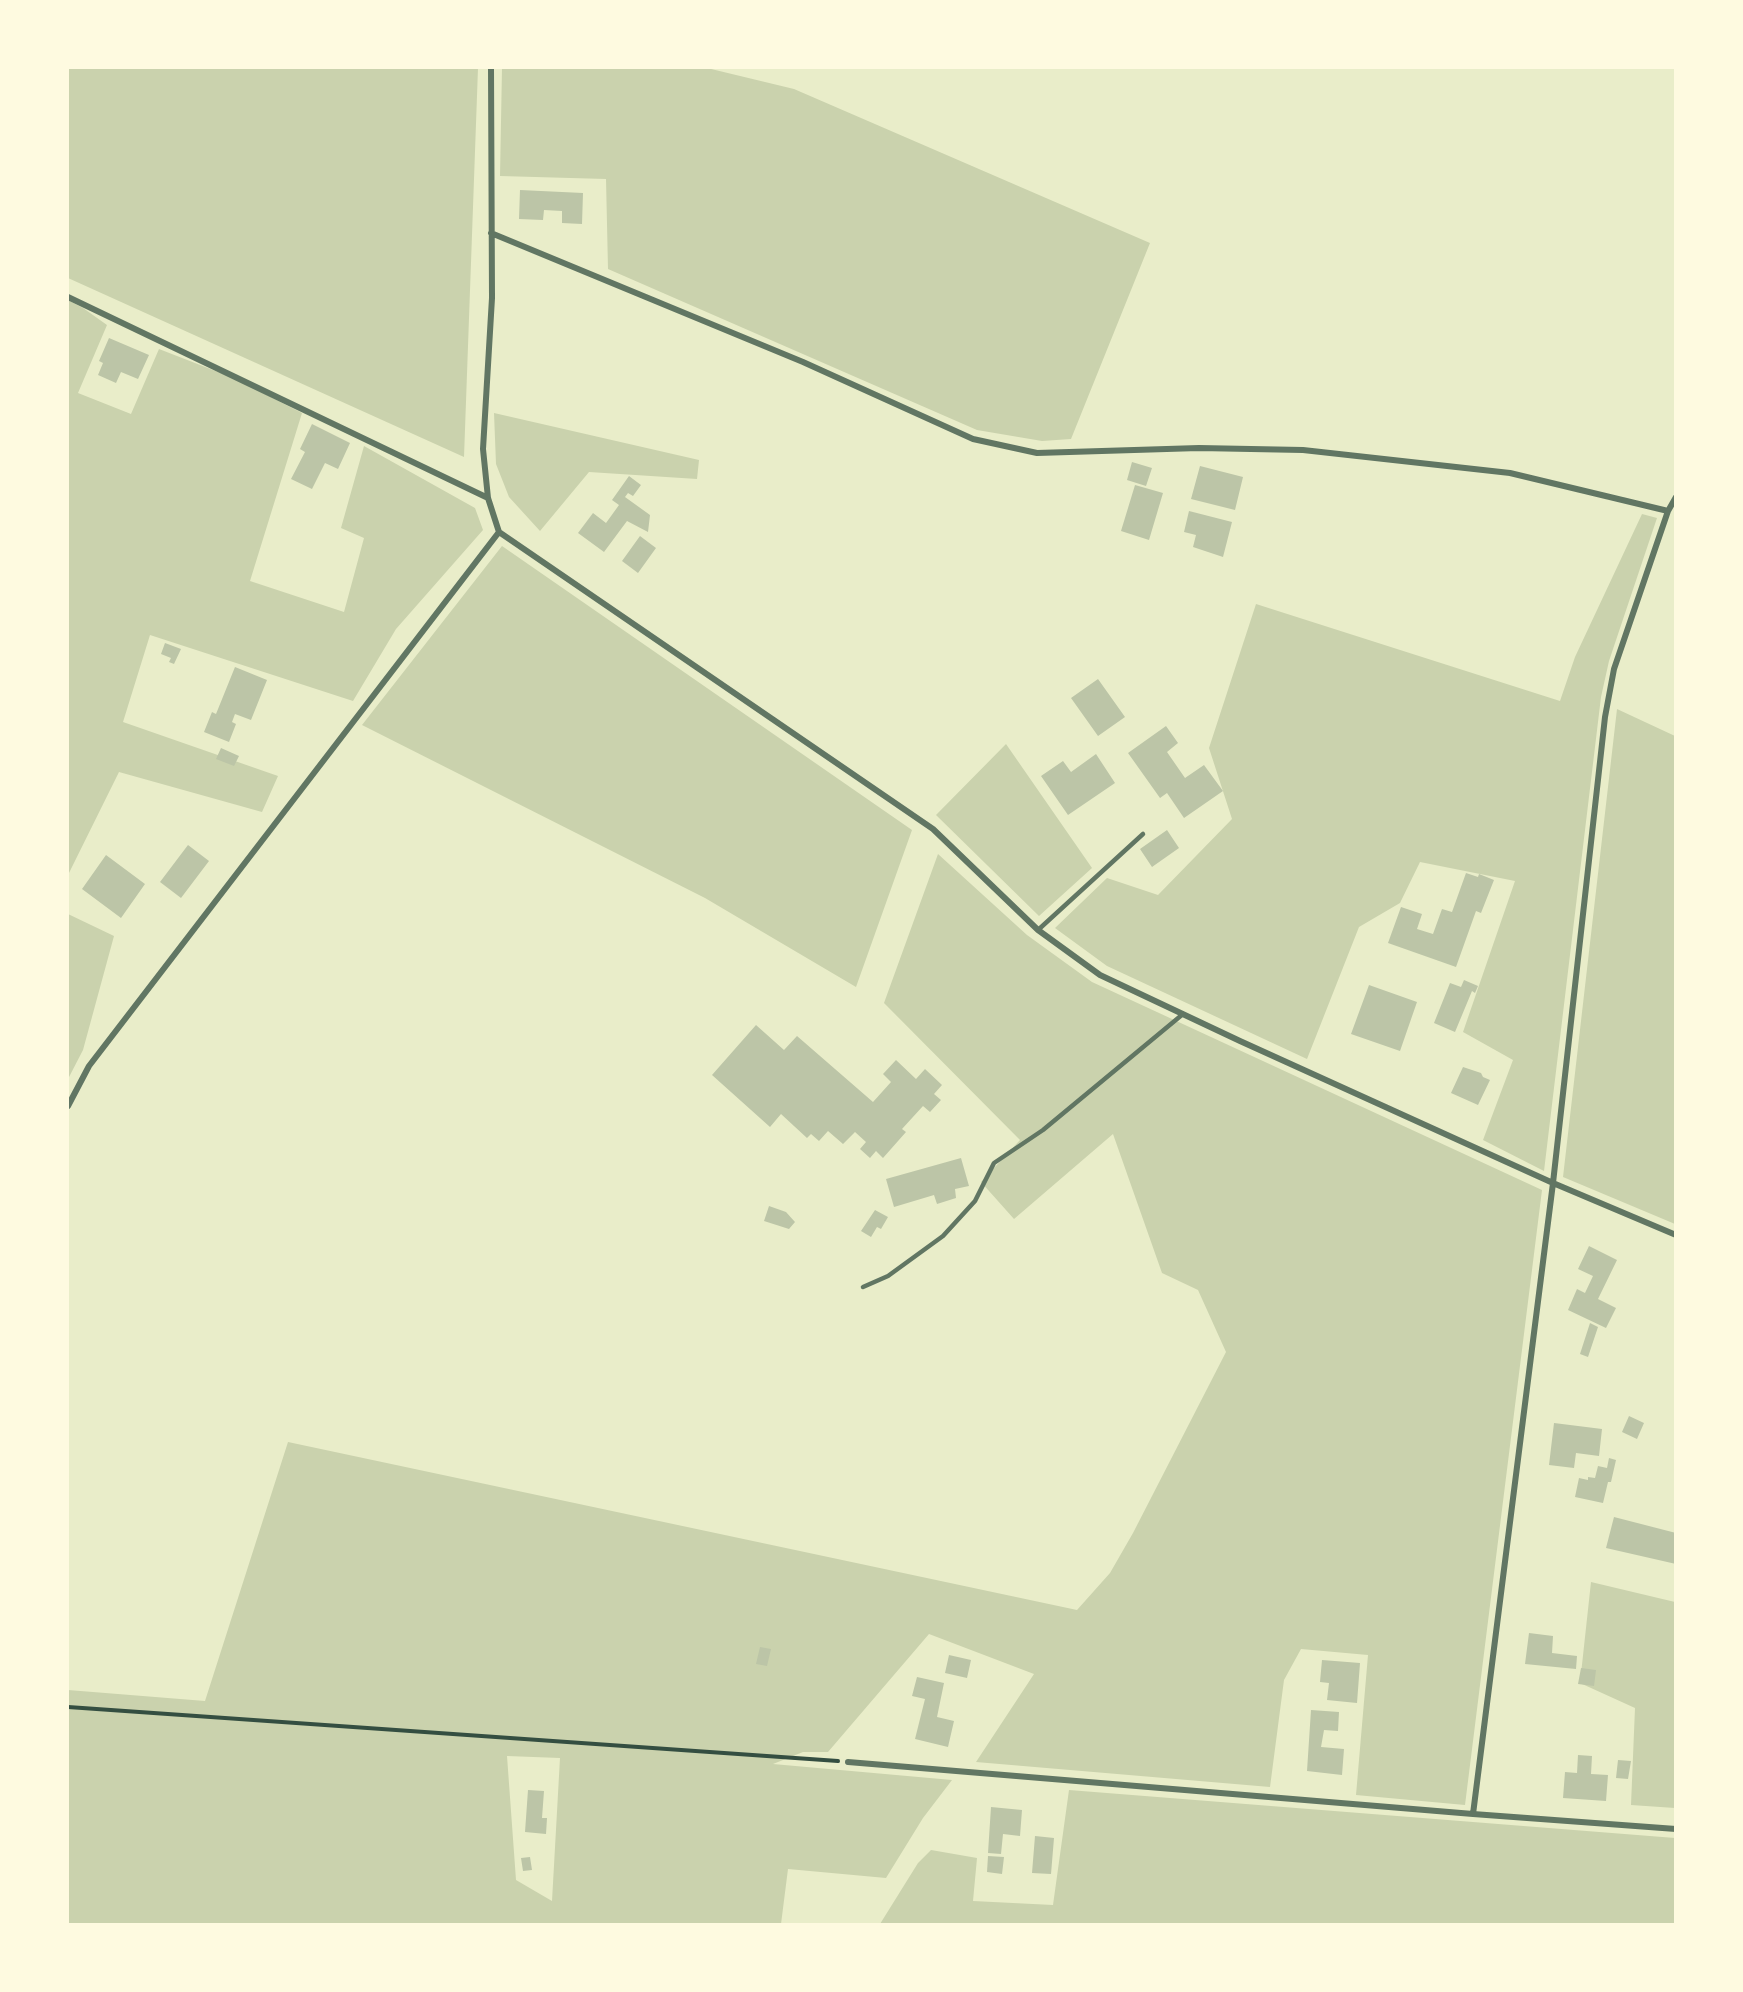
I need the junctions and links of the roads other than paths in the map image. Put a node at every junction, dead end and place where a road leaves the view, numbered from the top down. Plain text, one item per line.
1 (491, 68) edge
2 (491, 232) junction
3 (68, 297) edge
4 (1676, 497) edge
5 (488, 498) junction
6 (1668, 511) junction
7 (499, 532) junction
8 (1143, 834) dead end
9 (1038, 930) junction
10 (1183, 1014) junction
11 (68, 1106) edge
12 (1553, 1183) junction
13 (1676, 1235) edge
14 (863, 1287) dead end
15 (848, 1762) road end
16 (1473, 1814) junction
17 (1676, 1829) edge

1 - 2 street
2 - 5 street
2 - 6 street
3 - 5 street
4 - 6 street
5 - 7 street
6 - 12 street
7 - 9 street
7 - 11 street
8 - 9 lane
9 - 10 street
10 - 12 street
10 - 14 lane
12 - 13 street
12 - 16 street
15 - 16 street
16 - 17 street

